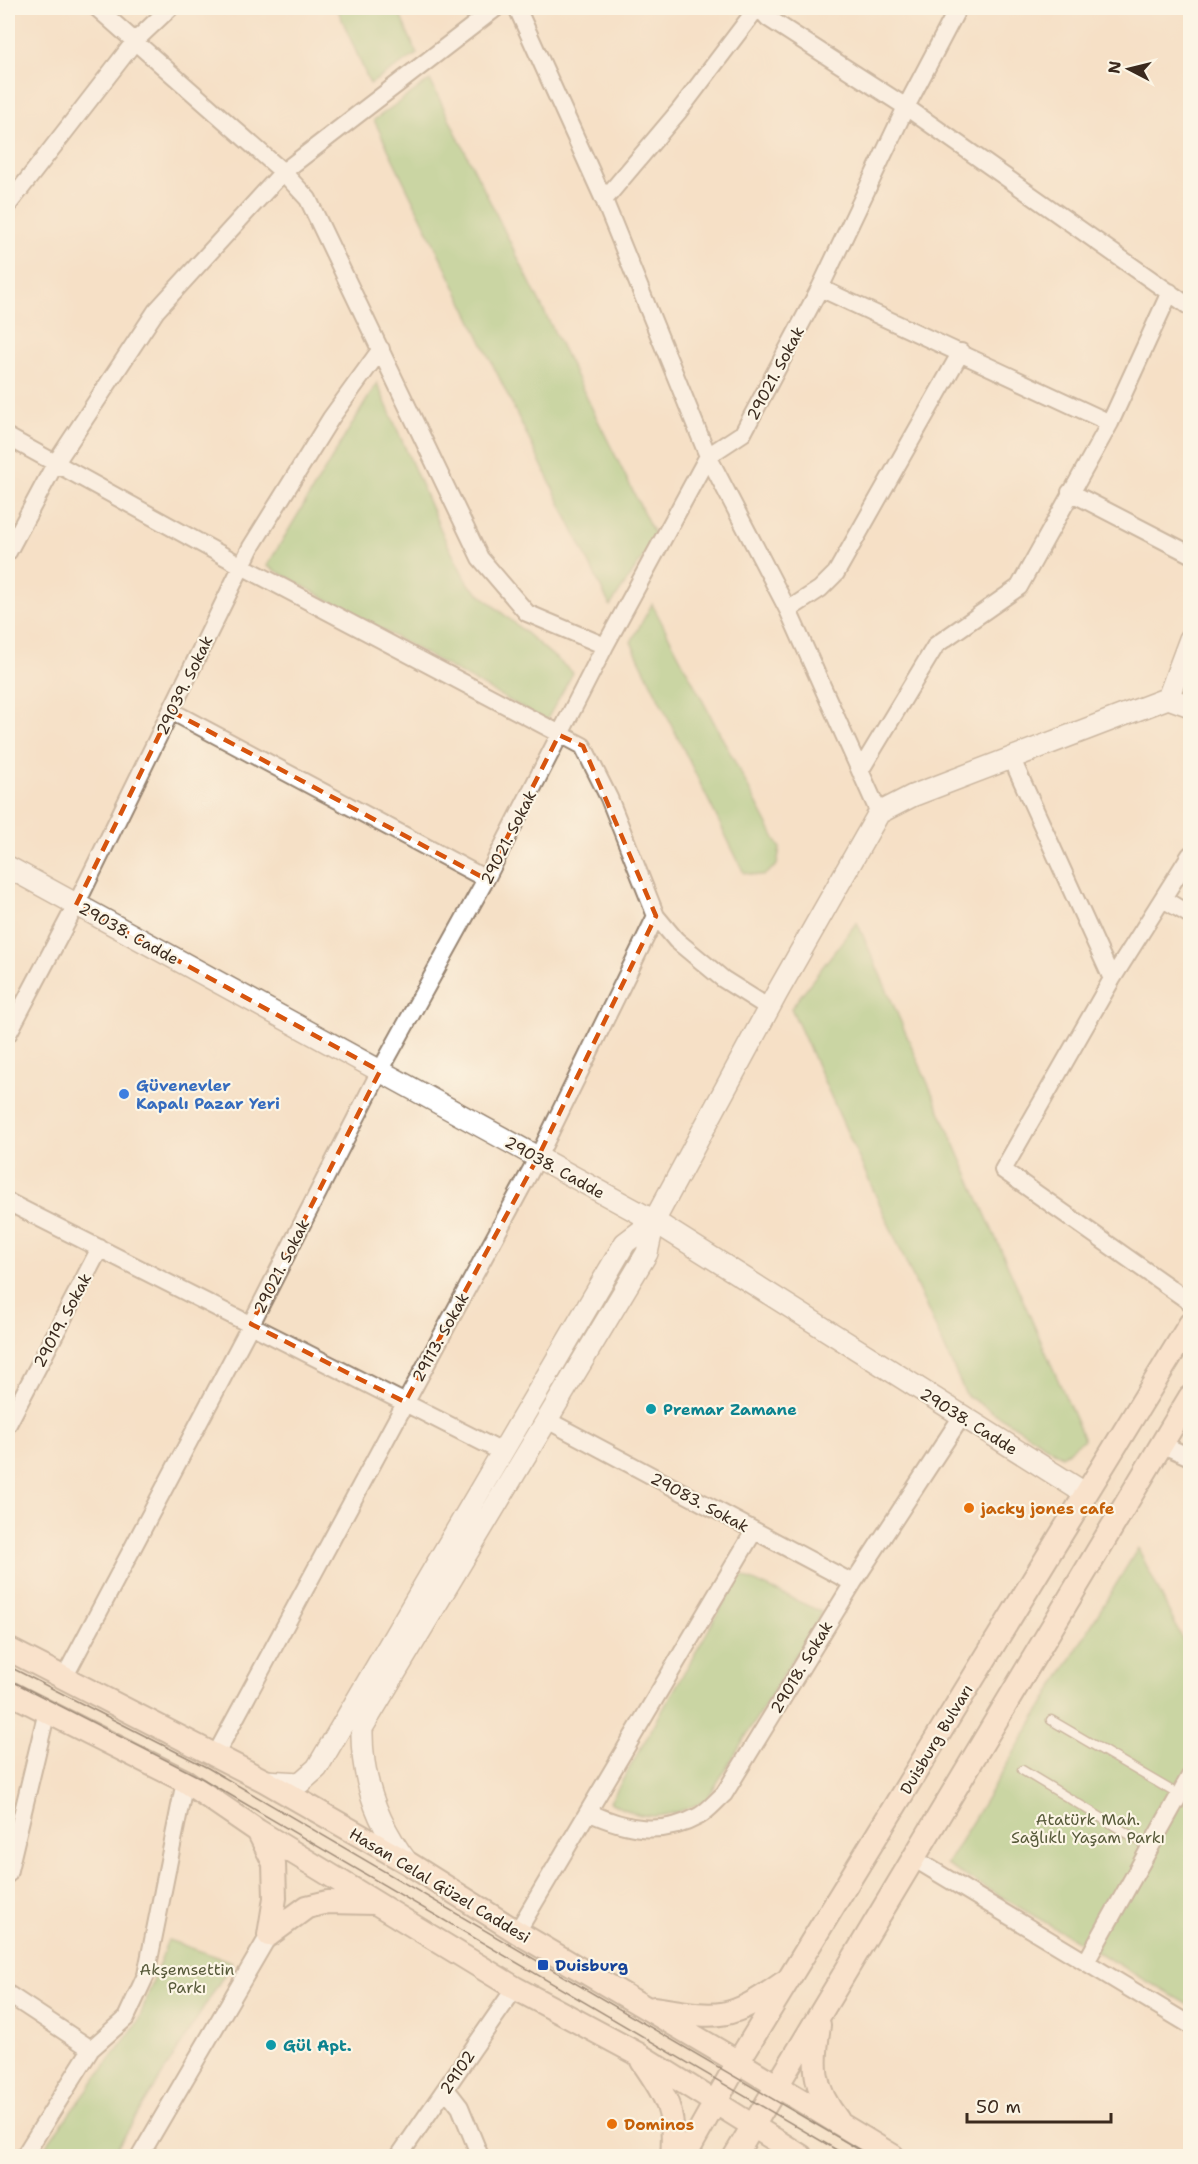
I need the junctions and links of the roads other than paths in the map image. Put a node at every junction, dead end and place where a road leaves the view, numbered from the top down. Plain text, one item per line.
1 (97, 8) edge
2 (170, 8) edge
3 (496, 8) edge
4 (517, 8) edge
5 (758, 8) edge
6 (958, 8) edge
7 (135, 41) junction
8 (906, 108) junction
9 (283, 172) junction
10 (604, 200) junction
11 (8, 205) edge
12 (820, 288) junction
13 (1170, 292) junction
14 (1191, 307) edge
15 (381, 349) junction
16 (960, 352) junction
17 (1110, 423) junction
18 (8, 436) edge
19 (708, 456) junction
20 (55, 464) junction
21 (1070, 492) junction
22 (8, 552) edge
23 (1191, 554) edge
24 (242, 566) junction
25 (788, 610) junction
26 (1191, 639) edge
27 (605, 646) junction
28 (1168, 698) junction
29 (1191, 706) edge
30 (171, 711) junction
31 (559, 735) junction
32 (1011, 757) junction
33 (860, 771) junction
34 (879, 813) junction
35 (1191, 855) edge
36 (8, 867) edge
37 (486, 879) junction
38 (1163, 899) junction
39 (76, 904) junction
40 (1191, 915) edge
41 (657, 916) junction
42 (1112, 980) junction
43 (769, 1008) junction
44 (8, 1034) edge
45 (380, 1071) junction
46 (538, 1157) junction
47 (8, 1202) edge
48 (654, 1221) junction
49 (100, 1248) junction
50 (1191, 1302) edge
51 (251, 1324) junction
52 (1191, 1324) edge
53 (1191, 1397) edge
54 (405, 1402) junction
55 (962, 1416) junction
56 (547, 1420) junction
57 (8, 1424) edge
58 (1161, 1444) junction
59 (502, 1452) junction
60 (1191, 1457) edge
61 (1086, 1494) junction
62 (754, 1531) junction
63 (853, 1582) junction
64 (8, 1649) edge
65 (65, 1676) junction
66 (8, 1692) edge
67 (47, 1711) junction
68 (1051, 1720) dead end
69 (216, 1754) junction
70 (1022, 1770) dead end
71 (1191, 1776) edge
72 (265, 1780) junction
73 (185, 1781) junction
74 (1179, 1795) junction
75 (588, 1812) junction
76 (258, 1831) junction
77 (1150, 1847) junction
78 (913, 1858) junction
79 (408, 1863) junction
80 (8, 1874) edge
81 (381, 1904) junction
82 (517, 1932) junction
83 (269, 1935) junction
84 (1086, 1962) junction
85 (791, 1977) junction
86 (515, 1988) junction
87 (8, 1994) edge
88 (641, 2006) junction
89 (821, 2016) junction
90 (1191, 2025) edge
91 (91, 2049) junction
92 (638, 2054) junction
93 (738, 2062) junction
94 (777, 2087) junction
95 (446, 2089) junction
96 (715, 2101) junction
97 (754, 2126) junction
98 (847, 2130) junction
99 (145, 2155) edge
100 (24, 2157) edge
101 (399, 2157) edge
102 (480, 2157) edge
103 (672, 2157) edge
104 (685, 2157) edge
105 (735, 2157) edge
106 (801, 2157) edge
107 (893, 2157) edge

1 - 7 street
2 - 7 street
3 - 9 street
4 - 10 street
5 - 8 street
5 - 10 street
6 - 8 street, 29021. Sokak
7 - 9 street
7 - 11 street
8 - 12 street, 29021. Sokak
8 - 13 street
9 - 15 street
9 - 20 street
10 - 19 street
12 - 16 street
12 - 19 street, 29021. Sokak
13 - 14 street
13 - 17 street
15 - 24 street, 29039. Sokak
15 - 27 street
16 - 17 street
16 - 25 street
17 - 21 street
18 - 20 street
19 - 25 street
19 - 27 street, 29021. Sokak
20 - 22 street
20 - 24 street
21 - 23 street
21 - 33 street
24 - 30 street, 29039. Sokak
24 - 31 street
25 - 33 street
26 - 28 street
27 - 31 street, 29021. Sokak
28 - 29 street
28 - 32 street
30 - 37 street
30 - 39 street, 29039. Sokak
31 - 37 street, 29021. Sokak
31 - 41 street
32 - 34 street
32 - 42 street
33 - 34 street
34 - 43 street
35 - 38 street
36 - 39 street, 29038. Cadde
37 - 45 street, 29021. Sokak
38 - 40 street
38 - 42 street
39 - 44 street, 29039. Sokak
39 - 45 street, 29038. Cadde
41 - 43 street
41 - 46 street, 29113. Sokak
42 - 50 street
43 - 48 street
45 - 46 street, 29038. Cadde
45 - 51 street, 29021. Sokak
46 - 48 street, 29038. Cadde
46 - 54 street, 29113. Sokak
47 - 49 street
48 - 55 street, 29038. Cadde
48 - 56 street
48 - 59 street
49 - 51 street
49 - 57 street, 29019. Sokak
51 - 54 street
51 - 65 street, 29021. Sokak
52 - 61 main road, Duisburg Bulvarı
53 - 58 main road
54 - 59 street
54 - 69 street, 29113. Sokak
55 - 61 street, 29038. Cadde
55 - 63 street, 29018. Sokak
56 - 62 street, 29083. Sokak
56 - 79 street
58 - 60 street
58 - 78 main road
59 - 72 street
61 - 85 main road, Duisburg Bulvarı
62 - 63 street, 29083. Sokak
62 - 75 street
63 - 75 street, 29018. Sokak
64 - 65 main road, Hasan Celal Güzel Caddesi
65 - 69 main road, Hasan Celal Güzel Caddesi
66 - 67 main road
67 - 73 main road
67 - 80 street
68 - 74 lane
69 - 72 main road, Hasan Celal Güzel Caddesi
70 - 77 lane
71 - 74 street
72 - 79 main road, Hasan Celal Güzel Caddesi
73 - 76 main road
73 - 91 street
74 - 77 street
75 - 82 street
76 - 81 main road
76 - 83 main road
77 - 84 street
78 - 84 street
78 - 89 main road
79 - 82 main road, Hasan Celal Güzel Caddesi
81 - 83 main road
81 - 86 main road
82 - 88 main road, Hasan Celal Güzel Caddesi
83 - 99 street
84 - 90 street
85 - 88 main road
85 - 93 main road, Duisburg Bulvarı
86 - 92 main road
86 - 95 street, 29102
87 - 91 street
88 - 93 main road, Hasan Celal Güzel Caddesi
89 - 94 main road
89 - 98 main road
91 - 100 street
92 - 96 main road
92 - 103 main road
93 - 94 main road, Hasan Celal Güzel Caddesi
93 - 96 main road, Duisburg Bulvarı
94 - 97 main road
94 - 98 main road, Hasan Celal Güzel Caddesi
95 - 101 street, 29102
95 - 102 street
96 - 97 main road
96 - 104 main road, Duisburg Bulvarı
97 - 105 main road
97 - 106 main road
98 - 107 main road, Hasan Celal Güzel Caddesi

